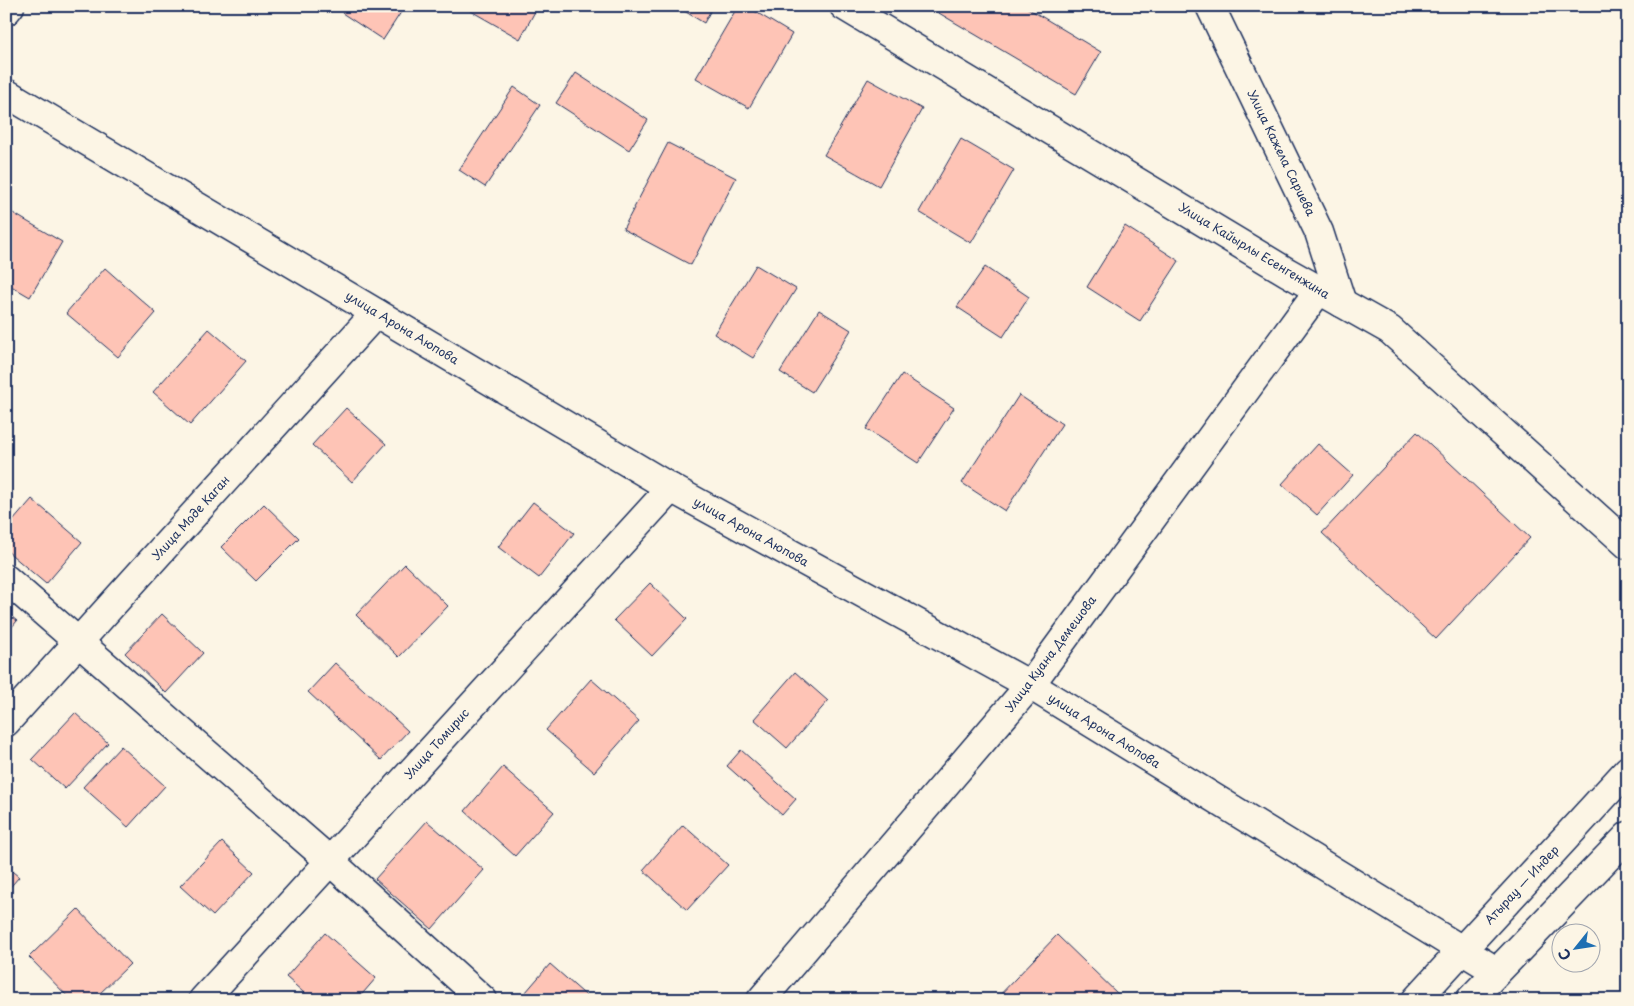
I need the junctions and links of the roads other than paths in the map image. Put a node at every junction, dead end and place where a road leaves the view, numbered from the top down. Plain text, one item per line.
1 (10, 6) edge
2 (844, 6) edge
3 (1210, 6) edge
4 (6, 12) edge
5 (6, 93) edge
6 (1319, 290) junction
7 (1342, 303) junction
8 (376, 313) junction
9 (671, 488) junction
10 (1628, 545) edge
11 (6, 578) edge
12 (79, 642) junction
13 (1030, 685) junction
14 (6, 722) edge
15 (1628, 770) edge
16 (1628, 836) edge
17 (330, 861) junction
18 (1461, 950) junction
19 (1496, 971) junction
20 (765, 998) edge
21 (203, 1000) edge
22 (483, 1000) edge
23 (1416, 1000) edge
24 (1470, 1000) edge

1 - 4 street
2 - 6 street, Улица Кайырлы Есенгенжина
3 - 7 street, Улица Кажела Сариева
5 - 8 street, улица Арона Аюпова
6 - 7 street, Улица Кайырлы Есенгенжина
6 - 13 street, Улица Куана Демешова
7 - 10 street, Улица Кайырлы Есенгенжина
8 - 9 street, улица Арона Аюпова
8 - 12 street, Улица Моде Каган
9 - 13 street, улица Арона Аюпова
9 - 17 street, Улица Томирис
11 - 12 street
12 - 14 street, Улица Моде Каган
12 - 17 street
13 - 18 street, улица Арона Аюпова
13 - 20 street, Улица Куана Демешова
15 - 18 street, Атырау — Индер
16 - 19 street
17 - 21 street, Улица Томирис
17 - 22 street
18 - 19 street, улица Арона Аюпова
18 - 23 street, Атырау — Индер
19 - 24 street

